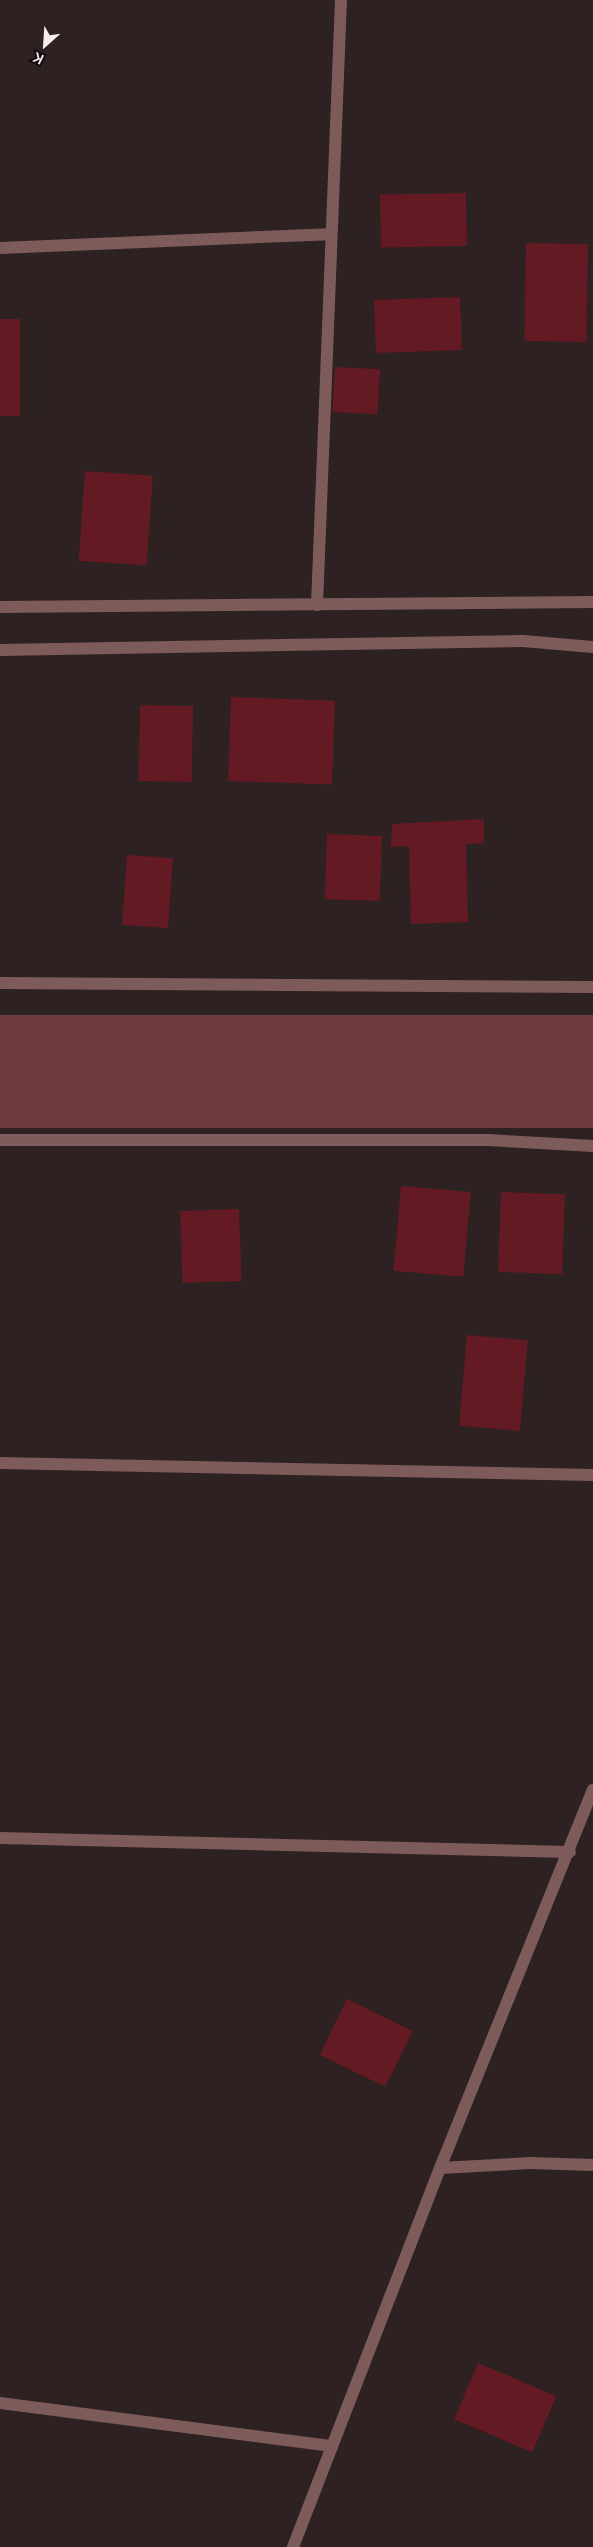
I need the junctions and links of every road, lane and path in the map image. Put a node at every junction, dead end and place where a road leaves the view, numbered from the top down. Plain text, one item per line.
1 (342, 0) edge
2 (330, 234) junction
3 (0, 248) edge
4 (593, 602) edge
5 (317, 605) junction
6 (0, 607) edge
7 (593, 647) edge
8 (0, 650) edge
9 (0, 983) edge
10 (593, 987) edge
11 (0, 1140) edge
12 (593, 1146) edge
13 (0, 1463) edge
14 (593, 1475) edge
15 (593, 1790) edge
16 (0, 1838) edge
17 (570, 1852) junction
18 (593, 2165) edge
19 (440, 2168) junction
20 (0, 2403) edge
21 (332, 2446) junction
22 (293, 2547) edge

1 - 2 street
2 - 3 street
2 - 5 street
4 - 5 street
5 - 6 street
7 - 8 street
9 - 10 street
11 - 12 street
13 - 14 street
15 - 17 street
16 - 17 street
17 - 19 street
18 - 19 street
19 - 21 street
20 - 21 street
21 - 22 street

